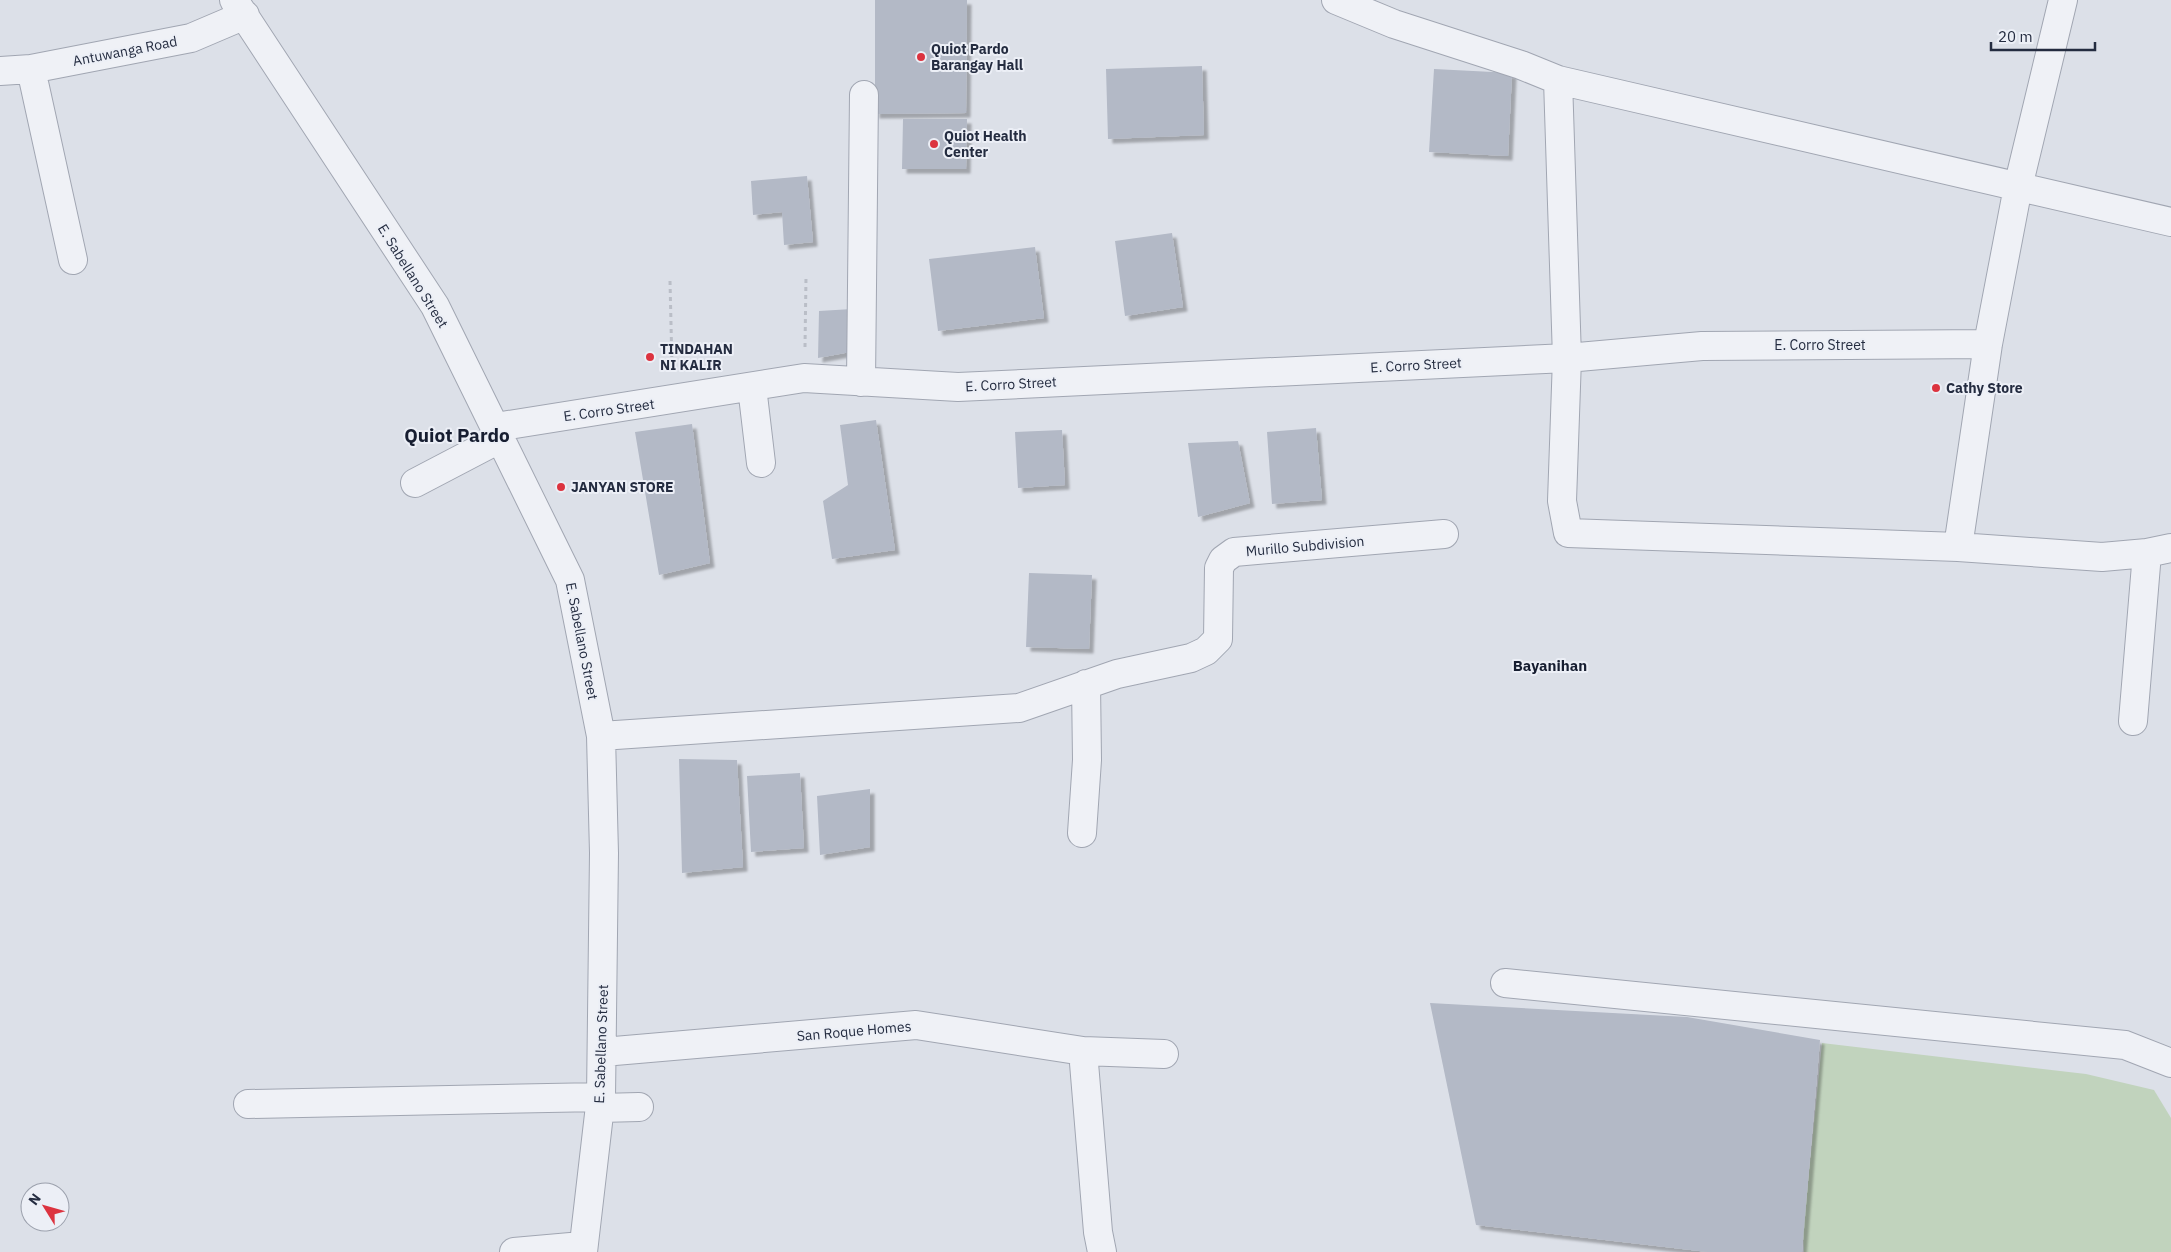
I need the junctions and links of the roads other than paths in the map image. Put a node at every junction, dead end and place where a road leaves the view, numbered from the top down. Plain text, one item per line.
1 (1336, 0) edge
2 (2063, 0) edge
3 (240, 8) edge
4 (31, 69) junction
5 (0, 71) edge
6 (1558, 80) junction
7 (864, 96) dead end
8 (2018, 187) junction
9 (2171, 222) edge
10 (73, 260) dead end
11 (1988, 344) junction
12 (1567, 358) junction
13 (861, 382) junction
14 (752, 387) junction
15 (498, 432) junction
16 (761, 463) dead end
17 (415, 482) dead end
18 (1444, 534) dead end
19 (1958, 547) junction
20 (2159, 551) edge
21 (1086, 684) junction
22 (2133, 720) dead end
23 (600, 736) junction
24 (1082, 833) dead end
25 (1505, 983) dead end
26 (1083, 1051) junction
27 (603, 1052) junction
28 (1164, 1054) dead end
29 (2171, 1063) edge
30 (600, 1103) junction
31 (248, 1104) dead end
32 (639, 1107) dead end
33 (583, 1249) edge
34 (514, 1252) edge
35 (1102, 1252) edge

1 - 6 street
2 - 8 street
3 - 4 street, Antuwanga Road
3 - 15 street, E. Sabellano Street
4 - 5 street, Antuwanga Road
4 - 10 street
6 - 8 street
6 - 12 street
7 - 13 street
8 - 9 street
8 - 11 street
11 - 12 street, E. Corro Street
11 - 19 street
12 - 13 street, E. Corro Street
12 - 19 street
13 - 14 street, E. Corro Street
14 - 15 street, E. Corro Street
14 - 16 street
15 - 17 street, E. Corro Street
15 - 23 street, E. Sabellano Street
18 - 21 street, Murillo Subdivision
19 - 20 street
20 - 22 street
21 - 23 street
21 - 24 street
23 - 27 street, E. Sabellano Street
25 - 29 street
26 - 27 street, San Roque Homes
26 - 28 street, San Roque Homes
26 - 35 street
27 - 30 street, E. Sabellano Street
30 - 31 street
30 - 32 street
30 - 33 street, E. Sabellano Street
33 - 34 street

